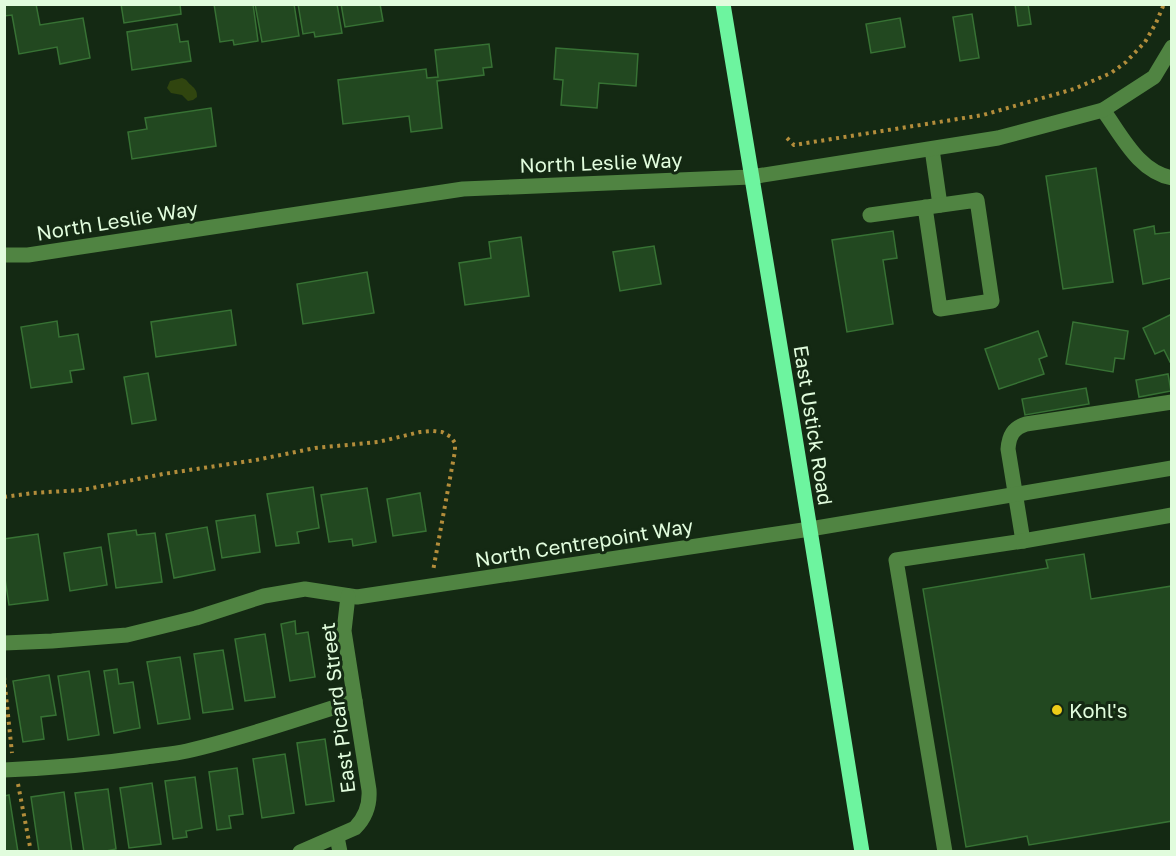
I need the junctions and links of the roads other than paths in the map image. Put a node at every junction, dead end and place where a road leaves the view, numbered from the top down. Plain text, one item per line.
1 (723, 4) edge
2 (1172, 47) edge
3 (1103, 110) junction
4 (932, 149) junction
5 (752, 177) junction
6 (1172, 178) edge
7 (932, 206) junction
8 (870, 216) dead end
9 (4, 255) edge
10 (1172, 402) edge
11 (1172, 468) edge
12 (1016, 494) junction
13 (1172, 514) edge
14 (810, 529) junction
15 (1023, 540) junction
16 (348, 596) junction
17 (4, 643) edge
18 (355, 701) junction
19 (4, 770) edge
20 (339, 844) edge
21 (300, 852) edge
22 (862, 852) edge
23 (945, 852) edge

1 - 5 main road, East Ustick Road
2 - 3 street, North Leslie Way
3 - 4 street, North Leslie Way
3 - 6 street
4 - 5 street, North Leslie Way
4 - 7 street
5 - 9 street, North Leslie Way
5 - 14 main road, East Ustick Road
7 - 7 street
7 - 8 street
10 - 12 street
11 - 12 street, North Centrepoint Way
12 - 14 street, North Centrepoint Way
12 - 15 street
13 - 15 street
14 - 16 street, North Centrepoint Way
14 - 22 main road, East Ustick Road
15 - 23 street
16 - 17 street, North Centrepoint Way
16 - 18 street, East Picard Street
18 - 19 street
18 - 20 street, East Picard Street
20 - 21 street, East Picard Street

